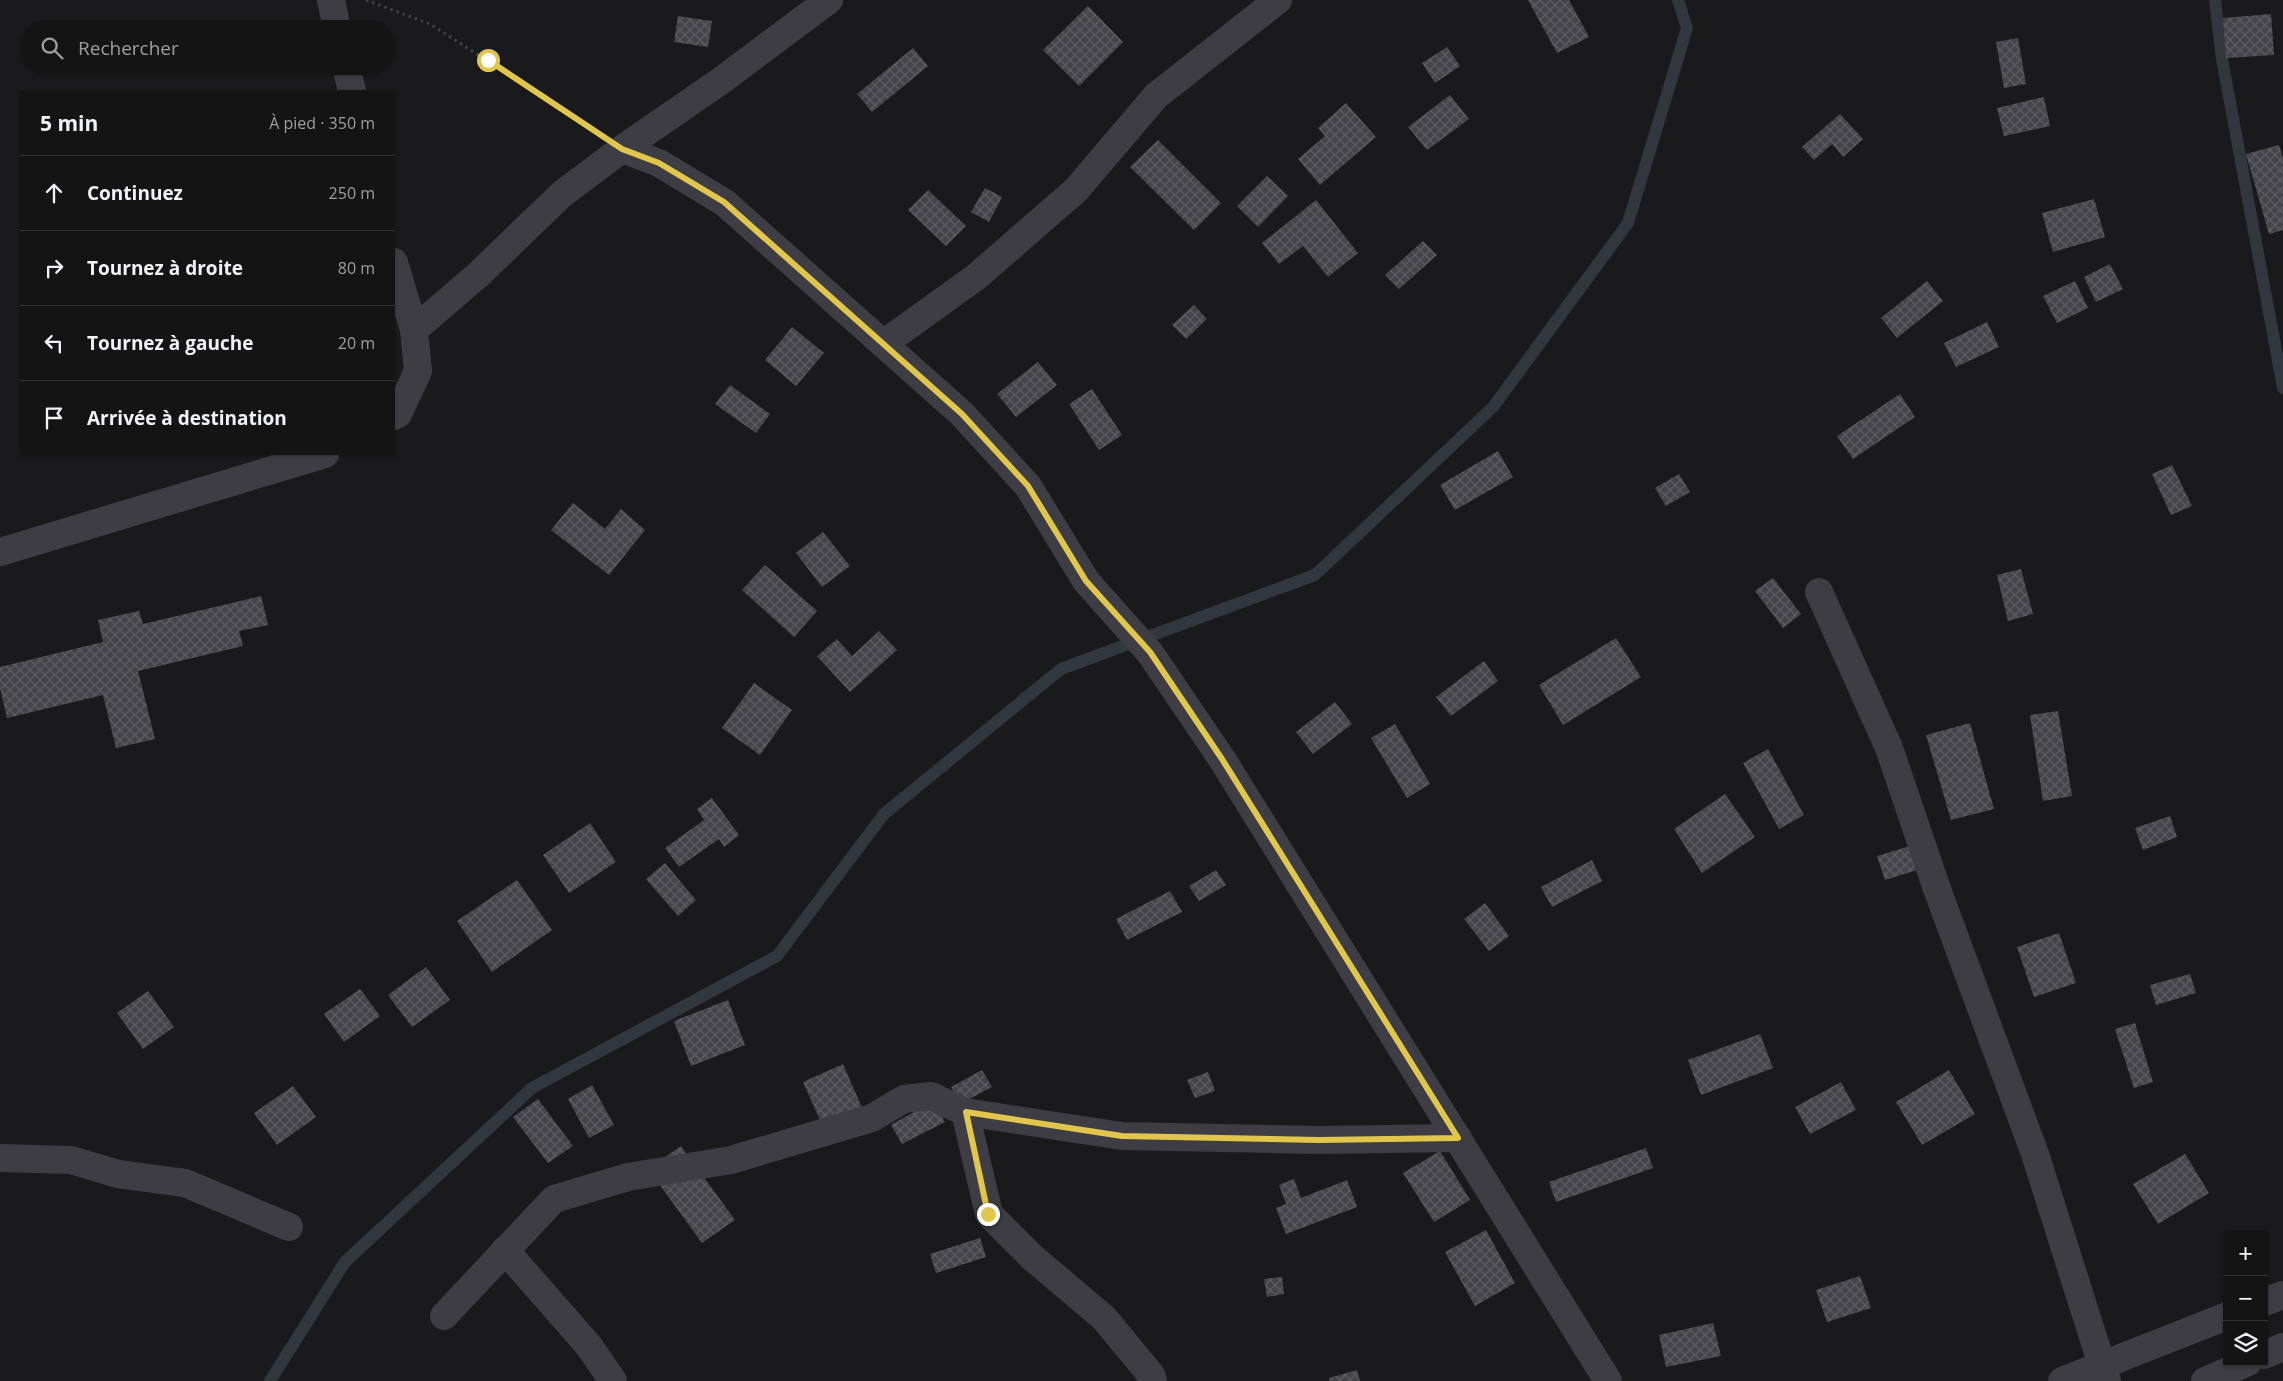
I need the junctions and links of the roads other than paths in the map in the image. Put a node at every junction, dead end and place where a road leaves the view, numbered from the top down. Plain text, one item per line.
1 (331, 0) edge
2 (829, 0) edge
3 (1278, 0) edge
4 (336, 20) edge
5 (348, 75) edge
6 (352, 90) edge
7 (622, 149) junction
8 (395, 265) edge
9 (414, 330) junction
10 (883, 344) junction
11 (395, 416) edge
12 (322, 455) edge
13 (0, 552) edge
14 (1819, 592) dead end
15 (966, 1112) junction
16 (1458, 1138) junction
17 (0, 1158) edge
18 (289, 1227) dead end
19 (505, 1250) junction
20 (2283, 1295) edge
21 (2268, 1301) edge
22 (444, 1316) dead end
23 (2223, 1318) edge
24 (2283, 1347) edge
25 (2268, 1353) edge
26 (2239, 1366) edge
27 (2104, 1373) edge
28 (613, 1381) edge
29 (1153, 1381) edge
30 (1608, 1381) edge
31 (2062, 1381) edge
32 (2205, 1381) edge

1 - 4 street
2 - 7 street
3 - 10 street
5 - 6 street
7 - 9 street
7 - 10 street
8 - 9 street
9 - 11 street
10 - 16 street
12 - 13 street
14 - 27 street
15 - 16 street
15 - 19 street
15 - 29 street
16 - 30 street
17 - 18 street
19 - 22 street
19 - 28 street
20 - 21 street
23 - 27 street
24 - 25 street
26 - 32 street
27 - 31 street

